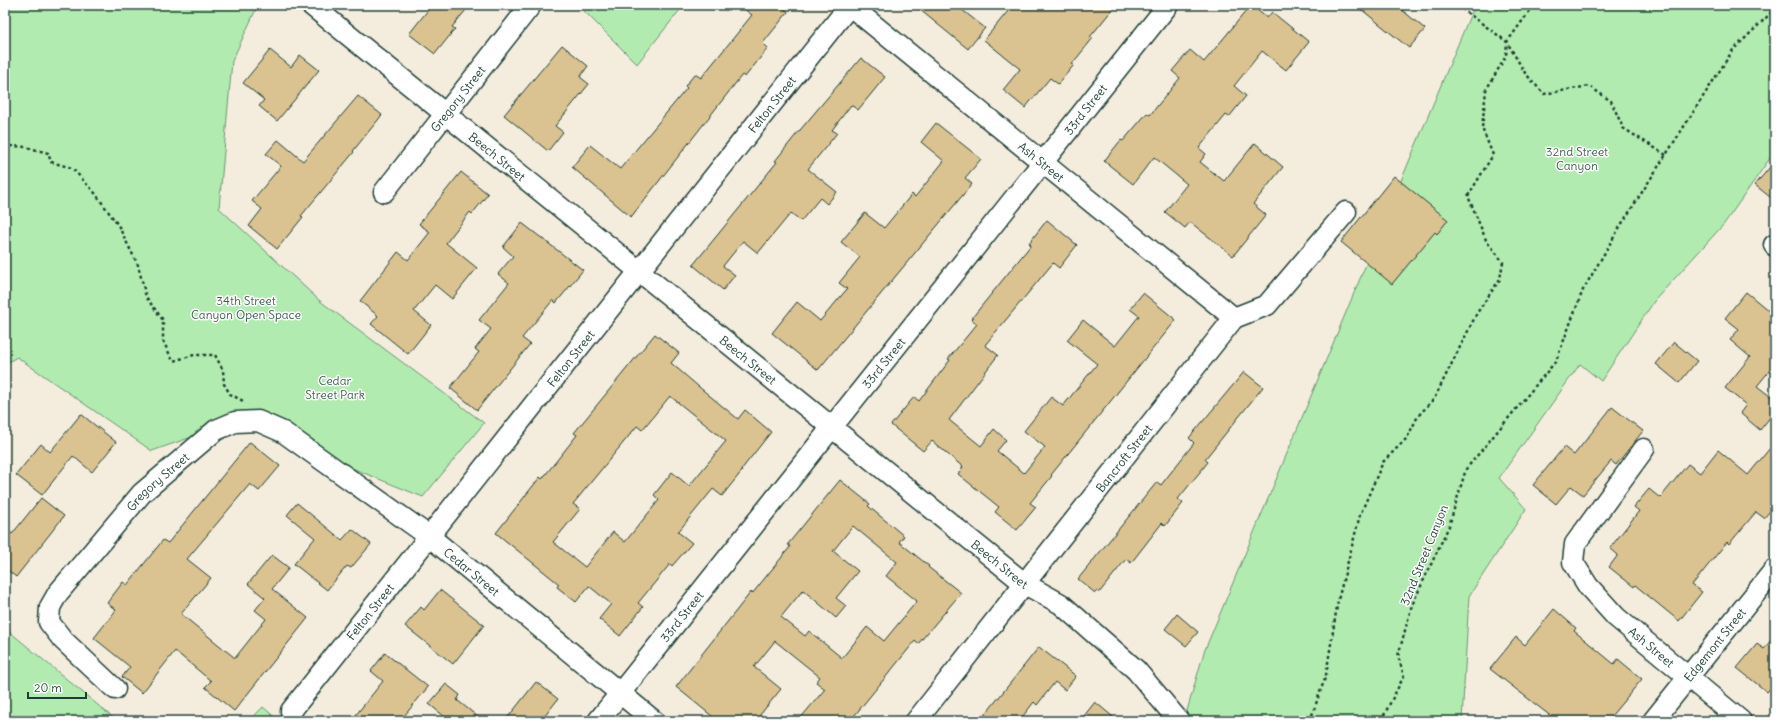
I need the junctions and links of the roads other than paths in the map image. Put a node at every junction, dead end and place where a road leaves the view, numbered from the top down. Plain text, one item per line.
1 (311, 5) edge
2 (531, 5) edge
3 (850, 5) edge
4 (1168, 5) edge
5 (445, 115) junction
6 (1043, 162) junction
7 (384, 192) dead end
8 (1346, 212) dead end
9 (639, 271) junction
10 (1234, 318) junction
11 (831, 428) junction
12 (283, 432) joint
13 (1644, 449) dead end
14 (430, 537) junction
15 (1775, 569) edge
16 (1026, 584) junction
17 (1688, 677) junction
18 (115, 689) dead end
19 (620, 694) junction
20 (291, 711) dead end
21 (598, 721) edge
22 (654, 721) edge
23 (916, 721) edge
24 (1179, 721) edge
25 (1653, 721) edge
26 (1741, 721) edge

1 - 5 street, Beech Street
2 - 5 street, Gregory Street
3 - 6 street, Ash Street
3 - 9 street, Felton Street
4 - 6 street, 33rd Street
5 - 7 street, Gregory Street
5 - 9 street, Beech Street
6 - 10 street, Ash Street
6 - 11 street, 33rd Street
8 - 10 street
9 - 11 street, Beech Street
9 - 14 street, Felton Street
10 - 16 street, Bancroft Street
11 - 16 street, Beech Street
11 - 19 street, 33rd Street
12 - 14 street, Cedar Street
12 - 18 street, Gregory Street
13 - 17 street, Ash Street
14 - 19 street, Cedar Street
14 - 20 street, Felton Street
15 - 17 street, Edgemont Street
16 - 23 street, Bancroft Street
16 - 24 street, Beech Street
17 - 25 street, Edgemont Street
17 - 26 street, Ash Street
19 - 21 street, 33rd Street
19 - 22 street, Cedar Street

